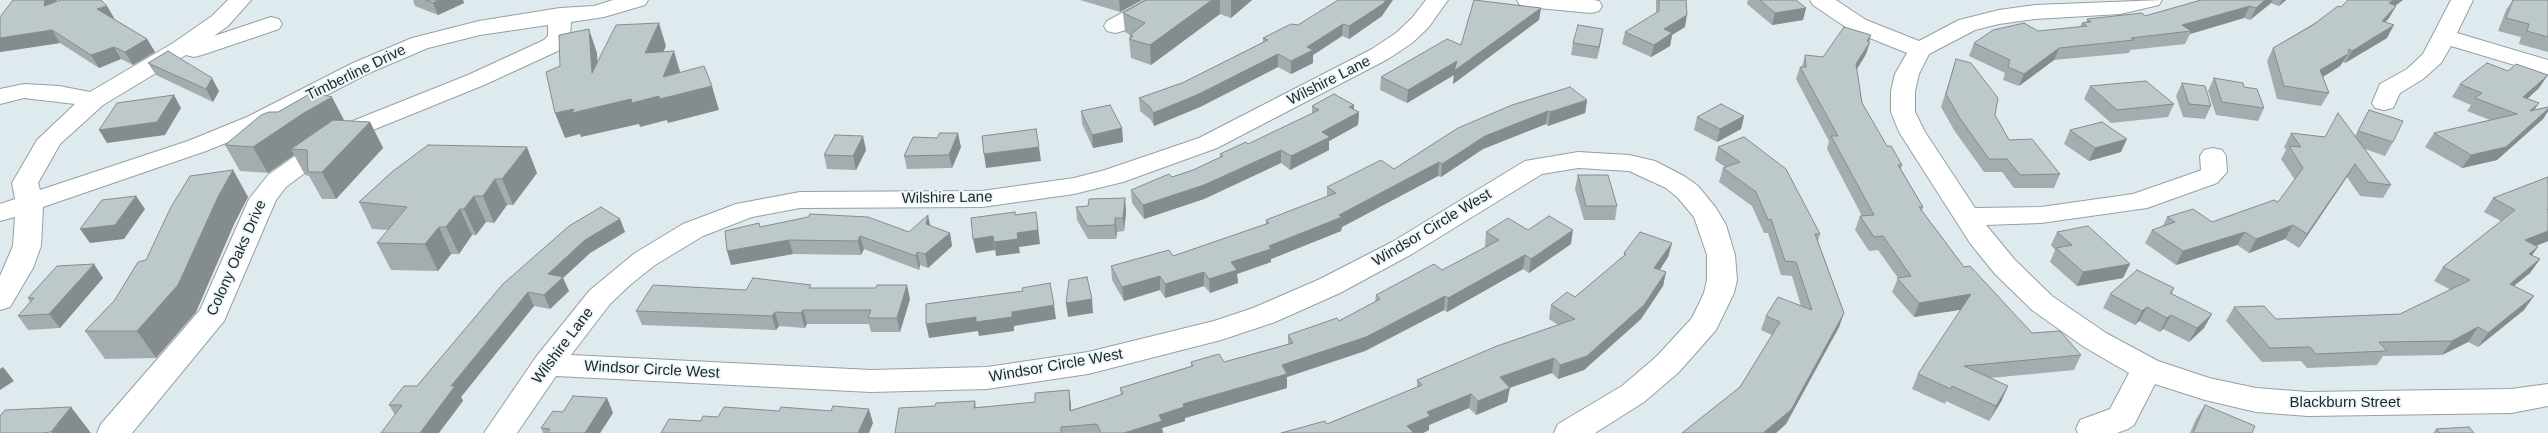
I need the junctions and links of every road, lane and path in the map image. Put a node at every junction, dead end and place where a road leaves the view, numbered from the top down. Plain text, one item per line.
1 (240, 0) edge
2 (638, 0) edge
3 (1162, 0) edge
4 (1437, 0) edge
5 (1528, 0) edge
6 (1821, 0) edge
7 (2151, 0) edge
8 (2462, 0) edge
9 (1591, 6) dead end
10 (560, 15) junction
11 (271, 24) dead end
12 (1115, 26) dead end
13 (2445, 37) junction
14 (1920, 50) junction
15 (175, 51) junction
16 (2548, 68) edge
17 (0, 97) edge
18 (94, 100) junction
19 (2384, 103) dead end
20 (2213, 156) dead end
21 (30, 203) junction
22 (0, 213) edge
23 (1968, 217) junction
24 (0, 300) edge
25 (547, 365) junction
26 (2147, 370) junction
27 (2548, 395) edge
28 (2092, 429) dead end
29 (112, 433) edge
30 (500, 433) edge
31 (1570, 433) edge

1 - 15 street
2 - 10 street, Timberline Drive
3 - 12 street
4 - 25 street, Wilshire Lane
5 - 9 street
6 - 14 street
7 - 14 street
8 - 13 street
10 - 21 street, Timberline Drive
10 - 29 street, Colony Oaks Drive
11 - 15 street
13 - 16 street
13 - 19 street
14 - 23 street, Blackburn Street
15 - 18 street
17 - 18 street
18 - 21 street
20 - 23 street
21 - 22 street, Timberline Drive
21 - 24 street
23 - 26 street, Blackburn Street
25 - 30 street, Wilshire Lane
25 - 31 street, Windsor Circle West
26 - 27 street, Blackburn Street
26 - 28 street

